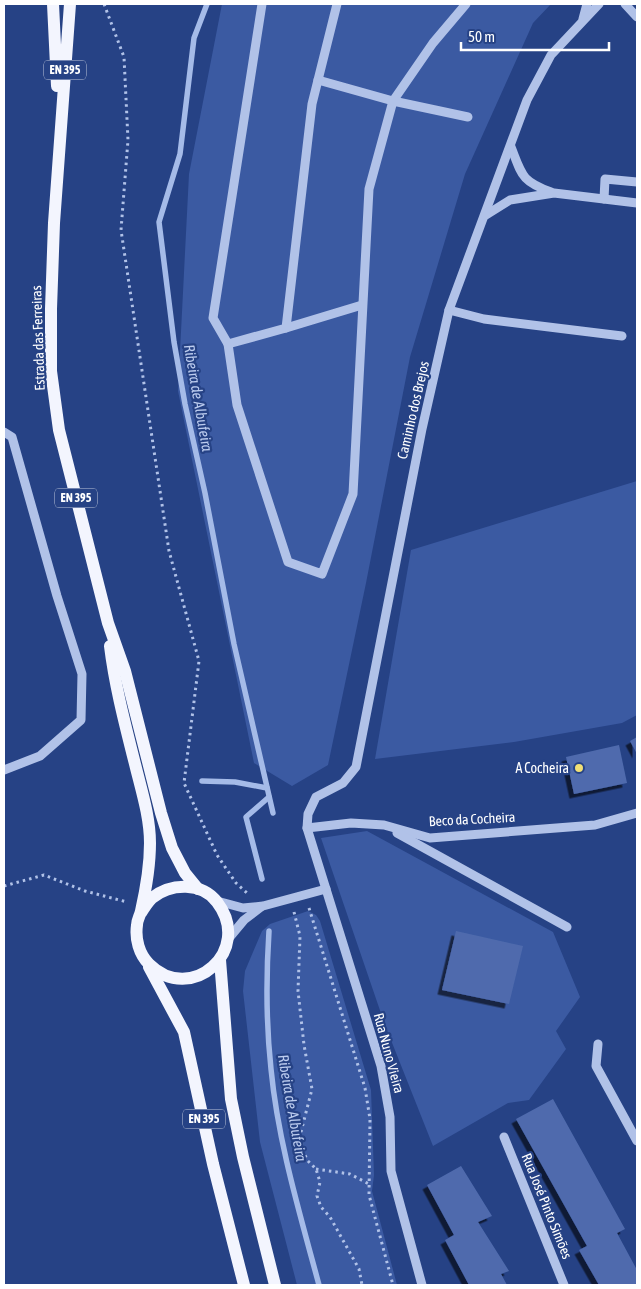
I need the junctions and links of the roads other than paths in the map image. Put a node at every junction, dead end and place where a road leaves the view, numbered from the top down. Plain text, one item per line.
1 (53, 4) edge
2 (70, 4) edge
3 (262, 4) edge
4 (337, 4) edge
5 (466, 4) edge
6 (587, 4) edge
7 (599, 4) edge
8 (625, 4) edge
9 (637, 17) edge
10 (582, 20) junction
11 (318, 80) junction
12 (393, 101) junction
13 (468, 117) dead end
14 (60, 136) junction
15 (511, 147) junction
16 (637, 182) edge
17 (554, 193) junction
18 (604, 199) junction
19 (637, 203) edge
20 (486, 215) junction
21 (362, 305) junction
22 (449, 310) junction
23 (286, 328) junction
24 (622, 336) dead end
25 (228, 344) junction
26 (4, 432) edge
27 (108, 623) junction
28 (4, 770) edge
29 (637, 813) edge
30 (384, 825) junction
31 (307, 828) junction
32 (198, 889) junction
33 (326, 889) junction
34 (217, 901) junction
35 (263, 906) junction
36 (141, 909) junction
37 (567, 927) dead end
38 (229, 938) junction
39 (145, 960) junction
40 (220, 960) junction
41 (598, 1044) dead end
42 (504, 1137) dead end
43 (637, 1141) edge
44 (244, 1285) edge
45 (275, 1285) edge
46 (422, 1285) edge
47 (564, 1285) edge

1 - 14 main road, Estrada das Ferreiras / EN 395
2 - 14 main road, Estrada das Ferreiras / EN 395
3 - 25 street
4 - 11 street
5 - 12 street
6 - 10 street, Caminho dos Brejos
7 - 10 street
8 - 9 street
10 - 15 street, Caminho dos Brejos
11 - 12 street
11 - 23 street
12 - 13 street
12 - 21 street
14 - 27 main road, Estrada das Ferreiras / EN 395
15 - 17 street
15 - 20 street, Caminho dos Brejos
16 - 18 street
17 - 18 street
17 - 20 street
18 - 19 street
20 - 22 street, Caminho dos Brejos
21 - 23 street
21 - 25 street
22 - 24 street
22 - 31 street, Caminho dos Brejos
23 - 25 street
26 - 28 street
27 - 32 main road, EN 395
27 - 36 main road, EN 395
29 - 30 street, Beco da Cocheira
30 - 31 street, Beco da Cocheira
30 - 37 street
31 - 33 street, Rua Nuno Vieira
32 - 34 main road, EN 395
32 - 36 main road, EN 395
33 - 35 street
33 - 46 street, Rua Nuno Vieira
34 - 35 street
34 - 38 main road
35 - 38 street
36 - 39 main road, EN 395
38 - 40 main road, EN 395
39 - 40 main road
39 - 44 main road, EN 395
40 - 45 main road, EN 395
41 - 43 street
42 - 47 street, Rua José Pinto Simões

